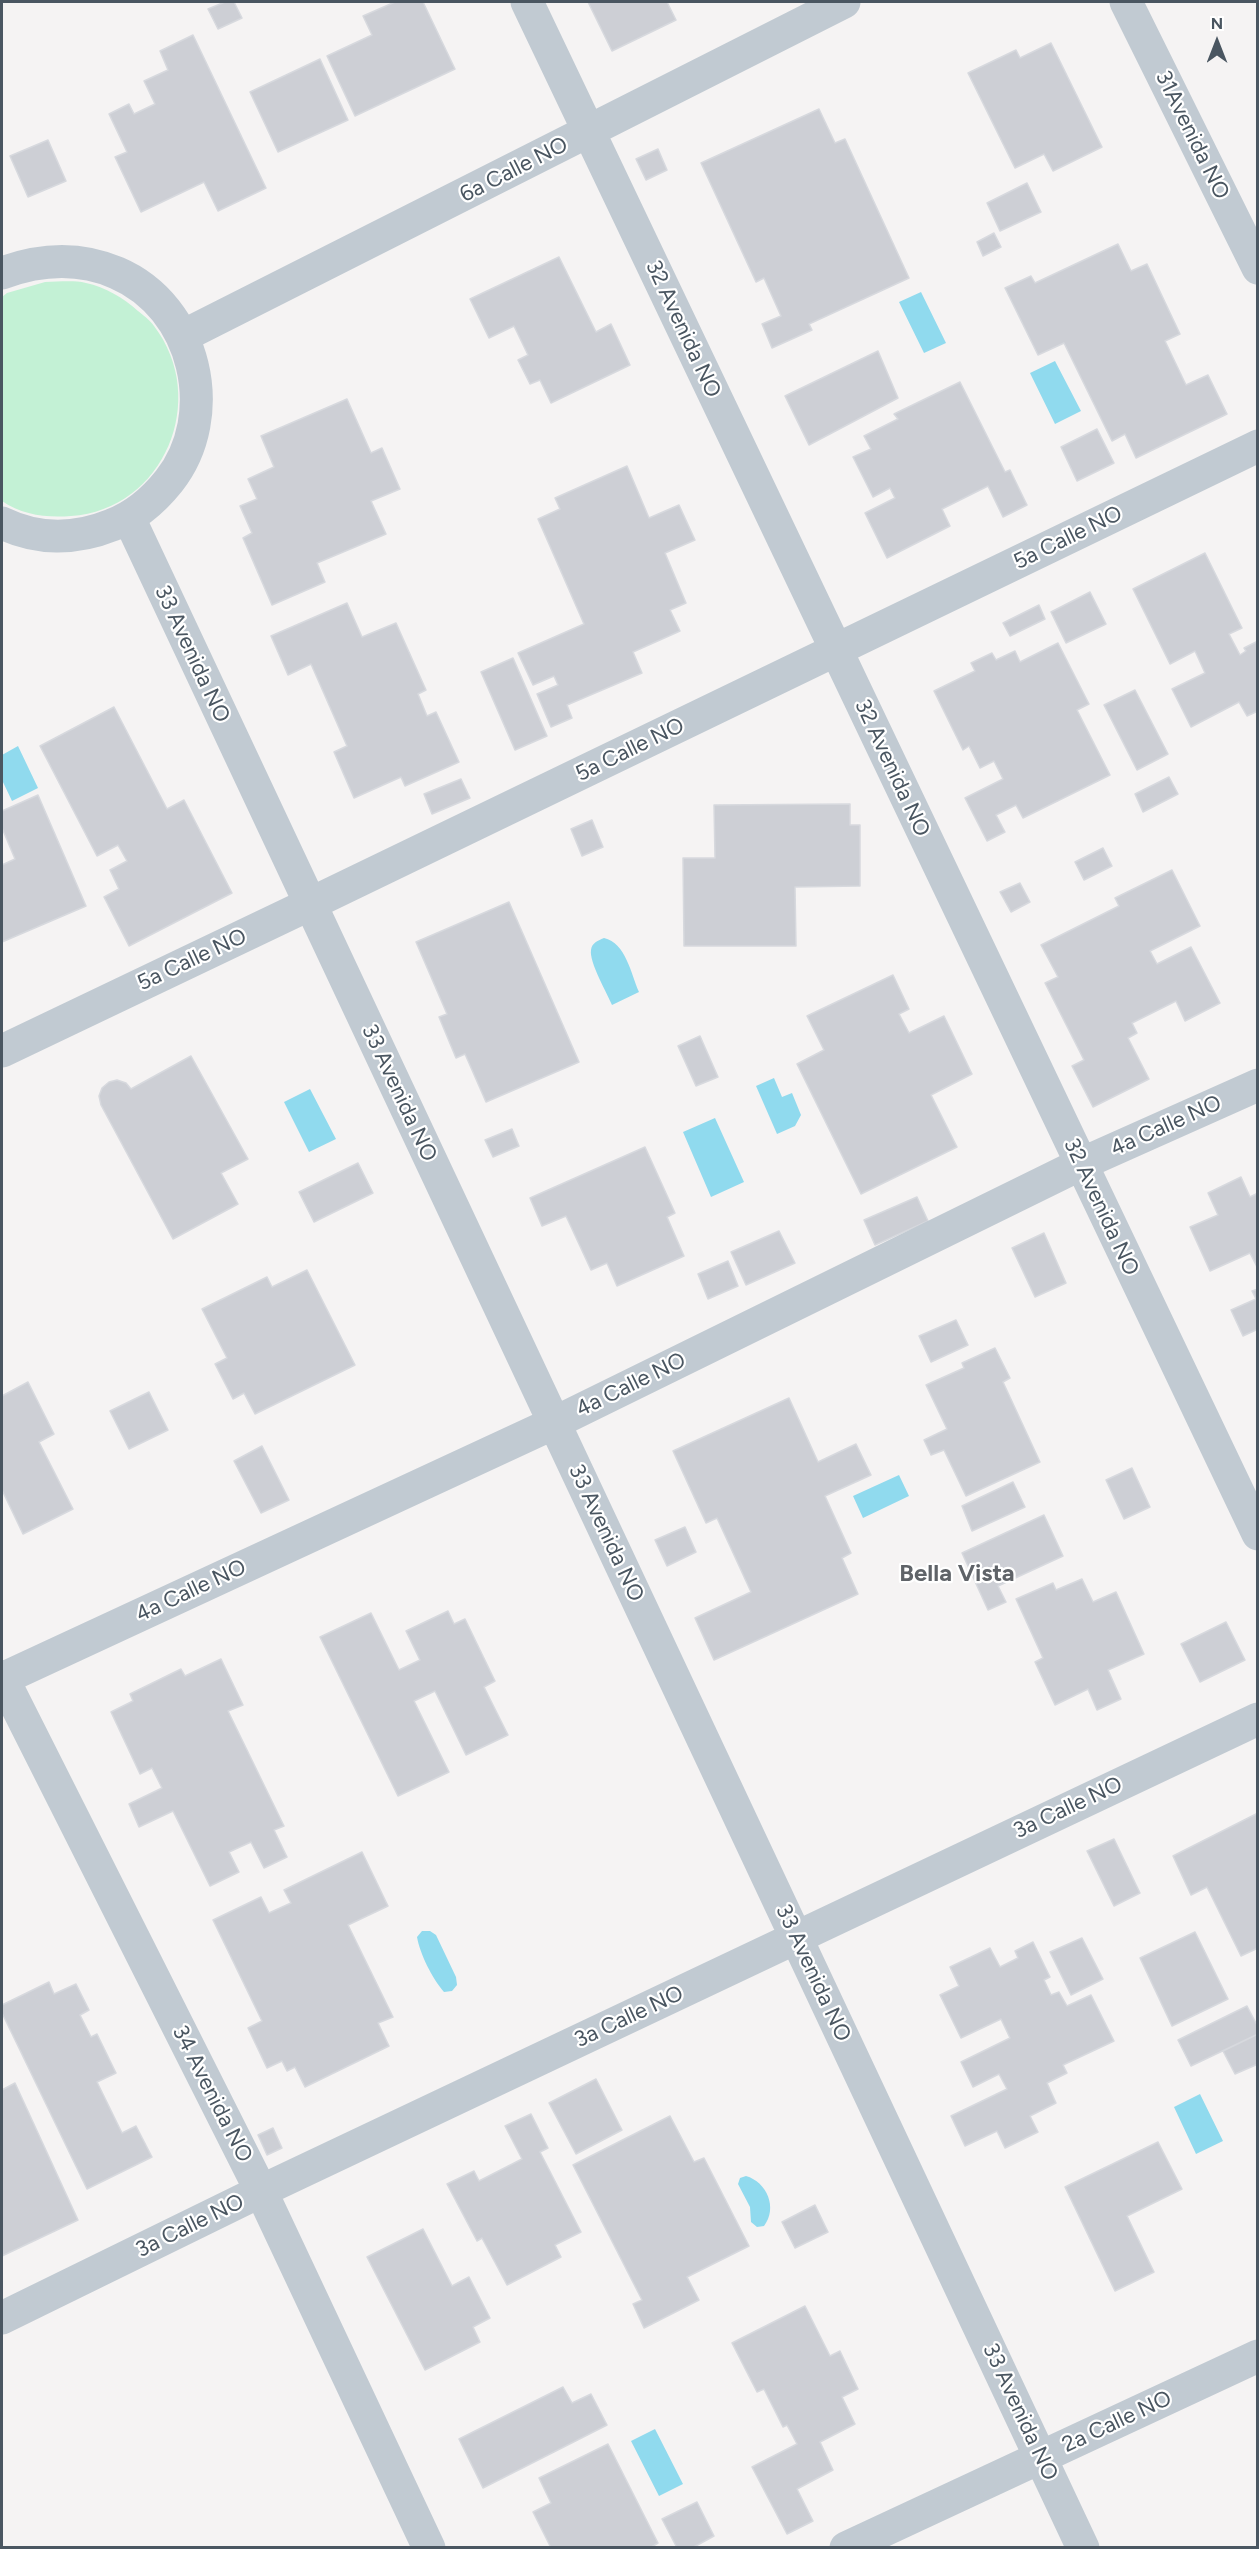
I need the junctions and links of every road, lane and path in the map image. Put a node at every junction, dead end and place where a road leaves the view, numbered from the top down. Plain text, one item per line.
1 (527, 2) edge
2 (844, 2) edge
3 (1126, 2) edge
4 (589, 132) junction
5 (1257, 268) edge
6 (2, 273) edge
7 (183, 336) junction
8 (1257, 446) edge
9 (129, 519) junction
10 (2, 523) edge
11 (836, 650) junction
12 (310, 904) junction
13 (2, 1051) edge
14 (1257, 1085) edge
15 (1081, 1164) junction
16 (554, 1423) junction
17 (1257, 1534) edge
18 (2, 1678) edge
19 (1257, 1719) edge
20 (796, 1937) junction
21 (261, 2191) junction
22 (2, 2318) edge
23 (1257, 2356) edge
24 (1041, 2457) junction
25 (429, 2547) edge
26 (846, 2547) edge
27 (1083, 2547) edge

1 - 4 street, 32 Avenida NO
2 - 4 street, 6a Calle NO
3 - 5 street, 31Avenida NO
4 - 7 street, 6a Calle NO
4 - 11 street, 32 Avenida NO
6 - 7 street
7 - 9 street
8 - 11 street, 5a Calle NO
9 - 10 street
9 - 12 street, 33 Avenida NO
11 - 12 street, 5a Calle NO
11 - 15 street, 32 Avenida NO
12 - 13 street, 5a Calle NO
12 - 16 street, 33 Avenida NO
14 - 15 street, 4a Calle NO
15 - 16 street, 4a Calle NO
15 - 17 street, 32 Avenida NO
16 - 18 street, 4a Calle NO
16 - 20 street, 33 Avenida NO
18 - 21 street, 34 Avenida NO
19 - 20 street, 3a Calle NO
20 - 21 street, 3a Calle NO
20 - 24 street, 33 Avenida NO
21 - 22 street, 3a Calle NO
21 - 25 street, 34 Avenida NO
23 - 24 street, 2a Calle NO
24 - 26 street, 2a Calle NO
24 - 27 street, 33 Avenida NO

